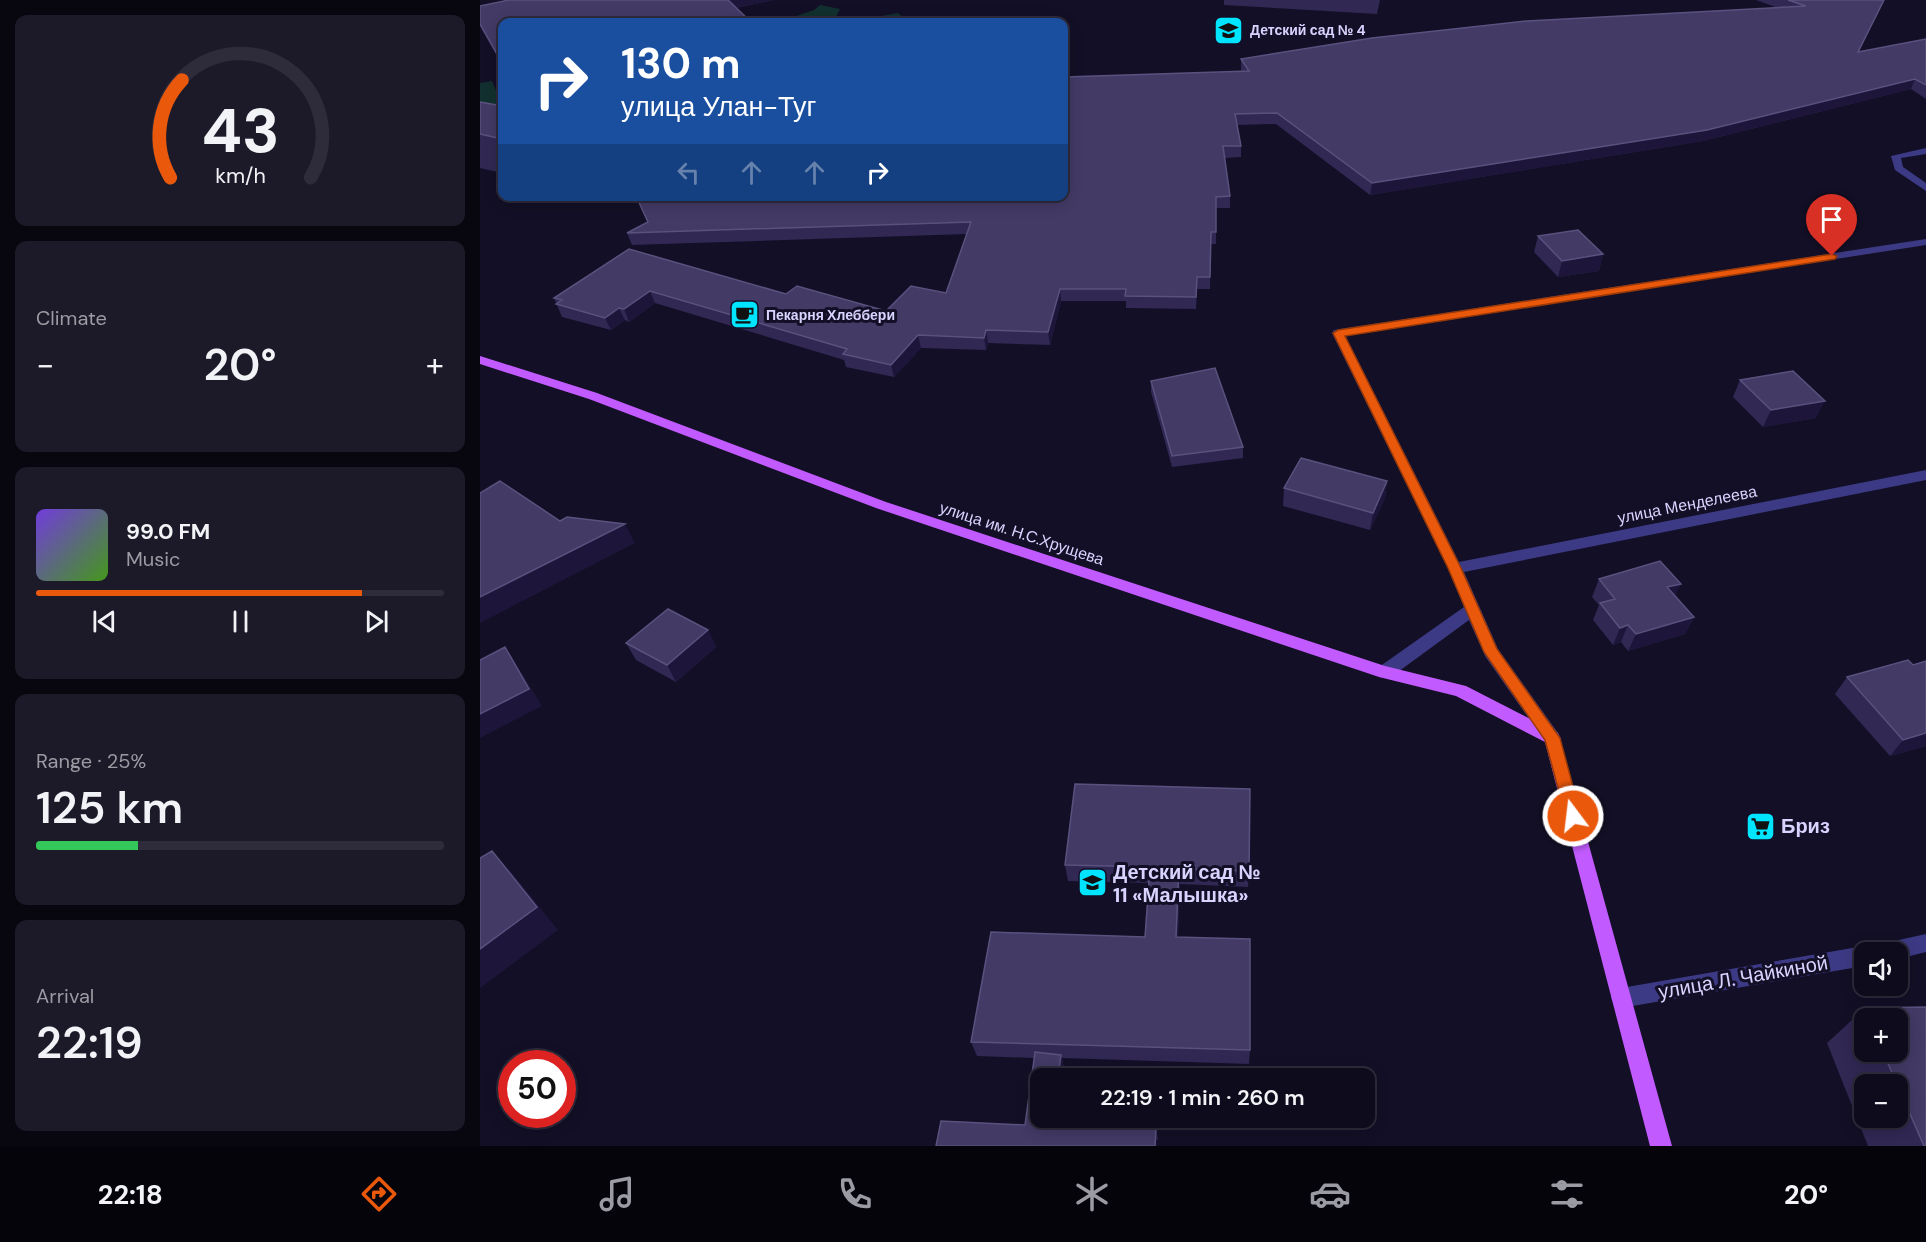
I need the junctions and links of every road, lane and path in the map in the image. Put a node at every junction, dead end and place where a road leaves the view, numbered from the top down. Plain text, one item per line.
1 (1926, 151) edge
2 (1926, 188) edge
3 (1926, 242) edge
4 (480, 360) edge
5 (1926, 476) edge
6 (1455, 568) junction
7 (1473, 609) junction
8 (1385, 672) junction
9 (1552, 738) junction
10 (1926, 943) edge
11 (1908, 947) edge
12 (1854, 958) edge
13 (1622, 998) junction
14 (1661, 1146) edge

1 - 2 street
3 - 6 street
4 - 8 main road, улица им. Н.С.Хрущева
5 - 6 street, улица Менделеева
6 - 7 street
7 - 8 street
7 - 9 street
8 - 9 main road, улица им. Н.С.Хрущева
9 - 13 main road
10 - 11 street
12 - 13 street, улица Л. Чайкиной
13 - 14 main road

